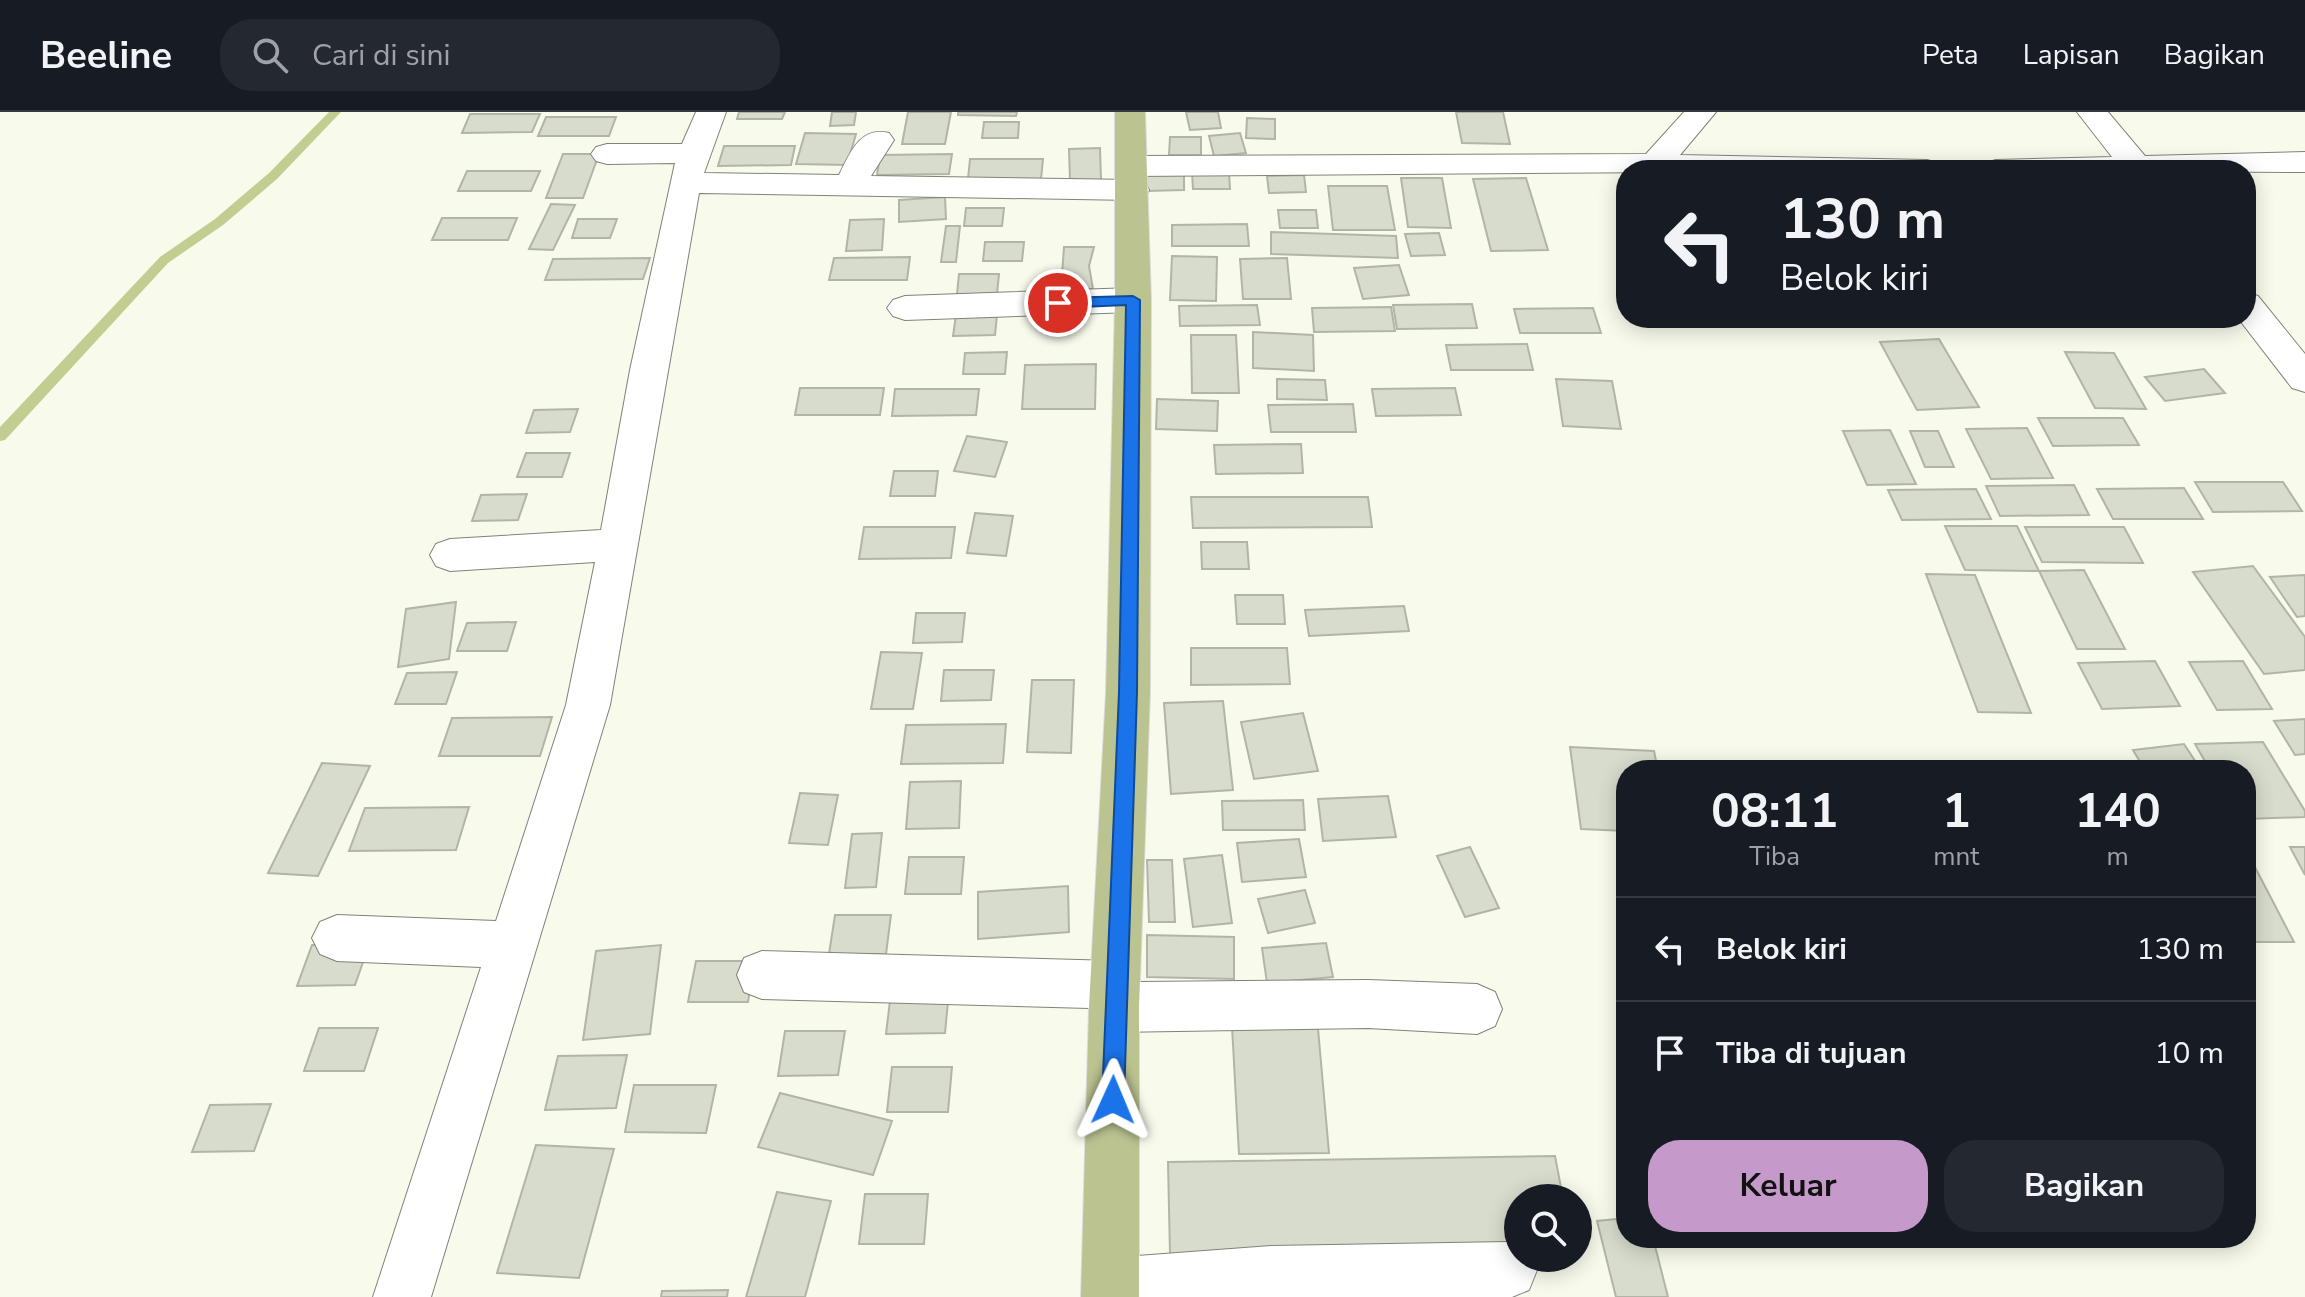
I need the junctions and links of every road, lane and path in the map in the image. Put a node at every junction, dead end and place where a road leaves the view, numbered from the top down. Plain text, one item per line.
1 (711, 112) edge
2 (1130, 112) edge
3 (1701, 112) edge
4 (2092, 112) edge
5 (878, 140) dead end
6 (607, 154) dead end
7 (1659, 160) edge
8 (2131, 160) edge
9 (2305, 162) edge
10 (2256, 164) edge
11 (1616, 165) edge
12 (690, 168) junction
13 (1133, 178) junction
14 (850, 186) junction
15 (1133, 300) junction
16 (905, 308) dead end
17 (2256, 317) edge
18 (2296, 367) edge
19 (619, 545) junction
20 (450, 555) dead end
21 (337, 938) dead end
22 (513, 945) junction
23 (762, 975) dead end
24 (1114, 996) junction
25 (1477, 1009) dead end
26 (1504, 1270) edge
27 (1273, 1286) edge
28 (1110, 1292) edge
29 (402, 1297) edge

1 - 12 street
2 - 13 main road
3 - 7 street
4 - 8 street
5 - 14 street
6 - 12 street
9 - 10 street
11 - 13 street
12 - 14 street
12 - 19 street
13 - 14 street
13 - 15 main road
15 - 16 street
15 - 24 main road
17 - 18 street
19 - 20 street
19 - 22 street
21 - 22 street
22 - 29 street
23 - 24 street
24 - 25 street
24 - 28 main road
26 - 27 street
27 - 28 street

